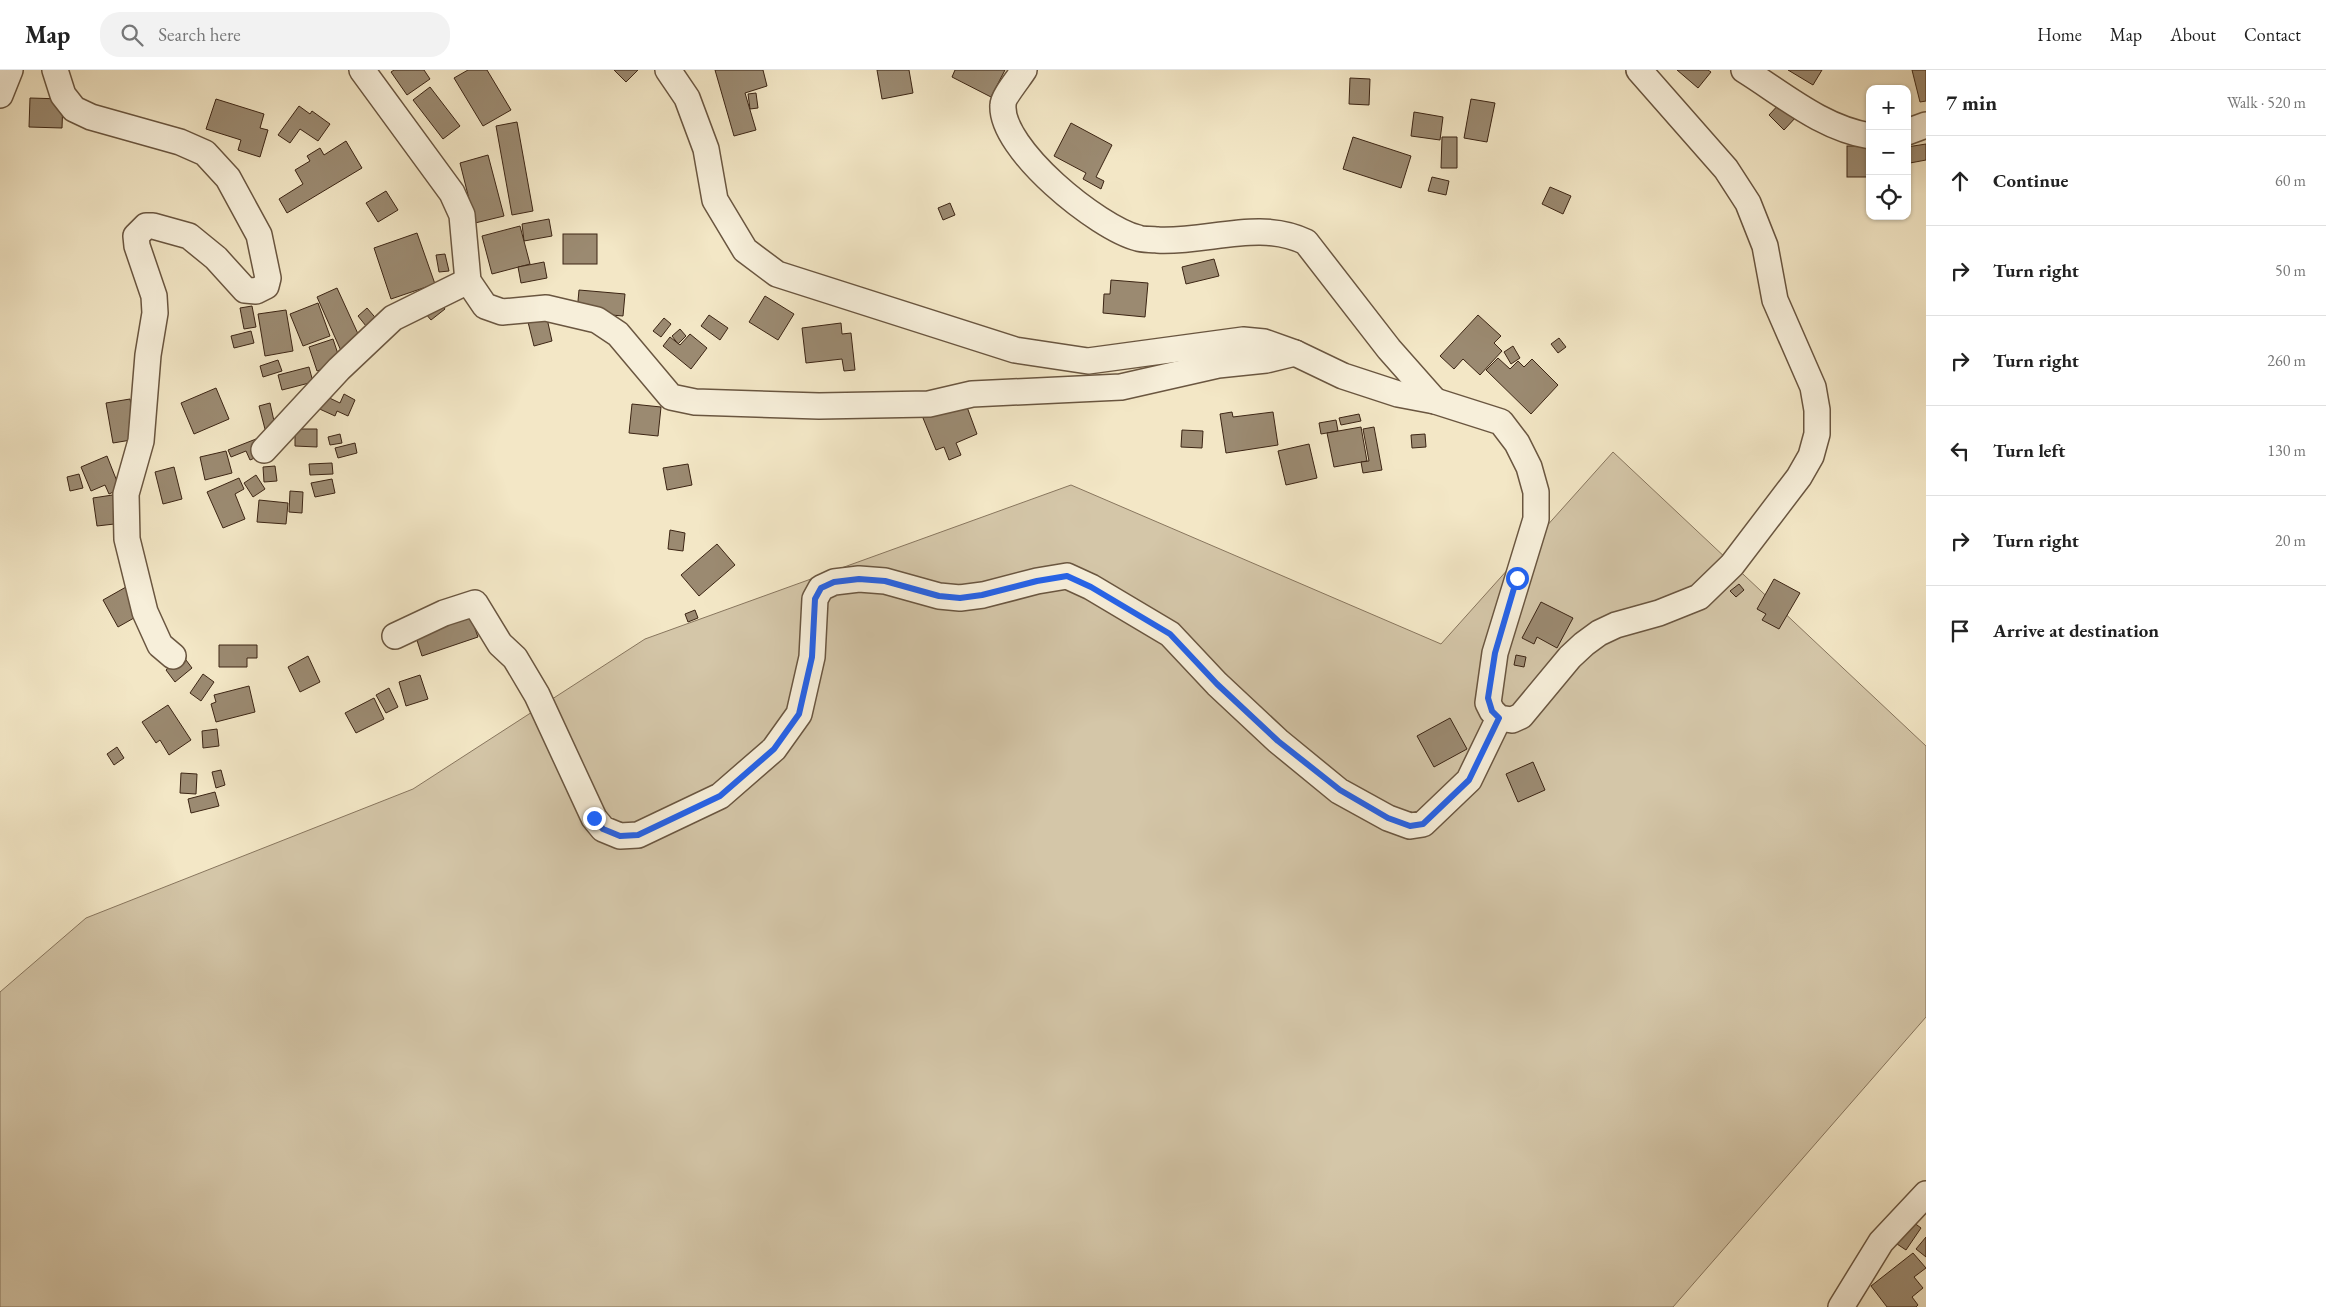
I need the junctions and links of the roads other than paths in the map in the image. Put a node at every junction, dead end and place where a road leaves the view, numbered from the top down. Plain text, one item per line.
1 (10, 70) edge
2 (55, 70) edge
3 (362, 70) edge
4 (668, 70) edge
5 (1024, 70) edge
6 (1639, 70) edge
7 (1744, 70) edge
8 (0, 95) edge
9 (1926, 125) edge
10 (1911, 131) edge
11 (1866, 136) edge
12 (468, 281) junction
13 (1295, 353) junction
14 (1436, 401) junction
15 (264, 450) dead end
16 (395, 636) dead end
17 (173, 656) dead end
18 (1499, 718) junction
19 (1926, 1194) edge
20 (1841, 1307) edge

1 - 8 street
2 - 17 street
3 - 12 street
4 - 13 street
5 - 14 street
6 - 18 street
7 - 11 street
9 - 10 street
12 - 13 street
12 - 15 street
13 - 14 street
14 - 18 street
16 - 18 street
19 - 20 street

